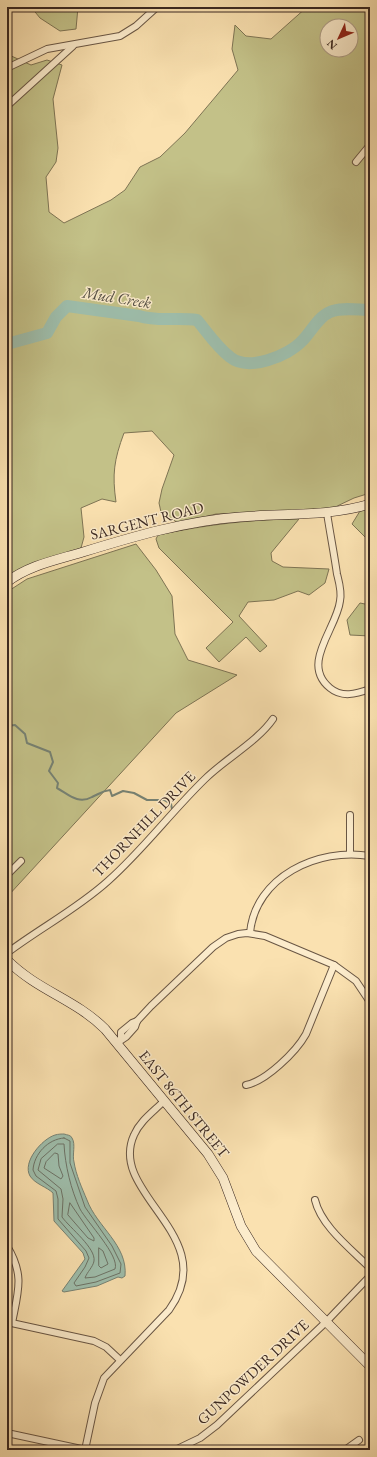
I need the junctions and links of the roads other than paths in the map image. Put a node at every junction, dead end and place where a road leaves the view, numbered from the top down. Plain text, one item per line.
1 (156, 7) edge
2 (76, 44) junction
3 (7, 68) edge
4 (7, 106) edge
5 (370, 145) edge
6 (356, 162) dead end
7 (370, 504) edge
8 (327, 513) junction
9 (7, 582) edge
10 (370, 689) edge
11 (273, 719) dead end
12 (350, 815) dead end
13 (350, 854) junction
14 (370, 856) edge
15 (21, 860) dead end
16 (7, 875) edge
17 (250, 933) junction
18 (7, 953) edge
19 (7, 960) edge
20 (334, 964) junction
21 (370, 1002) edge
22 (119, 1041) junction
23 (246, 1086) dead end
24 (164, 1101) junction
25 (314, 1200) dead end
26 (7, 1246) edge
27 (370, 1268) edge
28 (370, 1276) edge
29 (326, 1322) junction
30 (9, 1323) edge
31 (120, 1360) junction
32 (370, 1366) edge
33 (7, 1433) edge
34 (359, 1440) dead end
35 (86, 1450) edge
36 (175, 1450) edge
37 (345, 1450) edge

1 - 2 street
2 - 3 street
2 - 4 street
5 - 6 street
7 - 8 street, SARGENT ROAD
8 - 9 street, SARGENT ROAD
8 - 10 street
11 - 18 street, THORNHILL DRIVE
12 - 13 street
13 - 14 street
13 - 17 street
15 - 16 street
17 - 20 street
17 - 22 street
19 - 22 street, EAST 86TH STREET
20 - 21 street
20 - 23 street
22 - 24 street, EAST 86TH STREET
24 - 29 street, EAST 86TH STREET
24 - 31 street
25 - 27 street
26 - 30 street
28 - 29 street, GUNPOWDER DRIVE
29 - 32 street, EAST 86TH STREET
29 - 36 street, GUNPOWDER DRIVE
30 - 31 street
31 - 35 street
33 - 35 street
34 - 37 street

